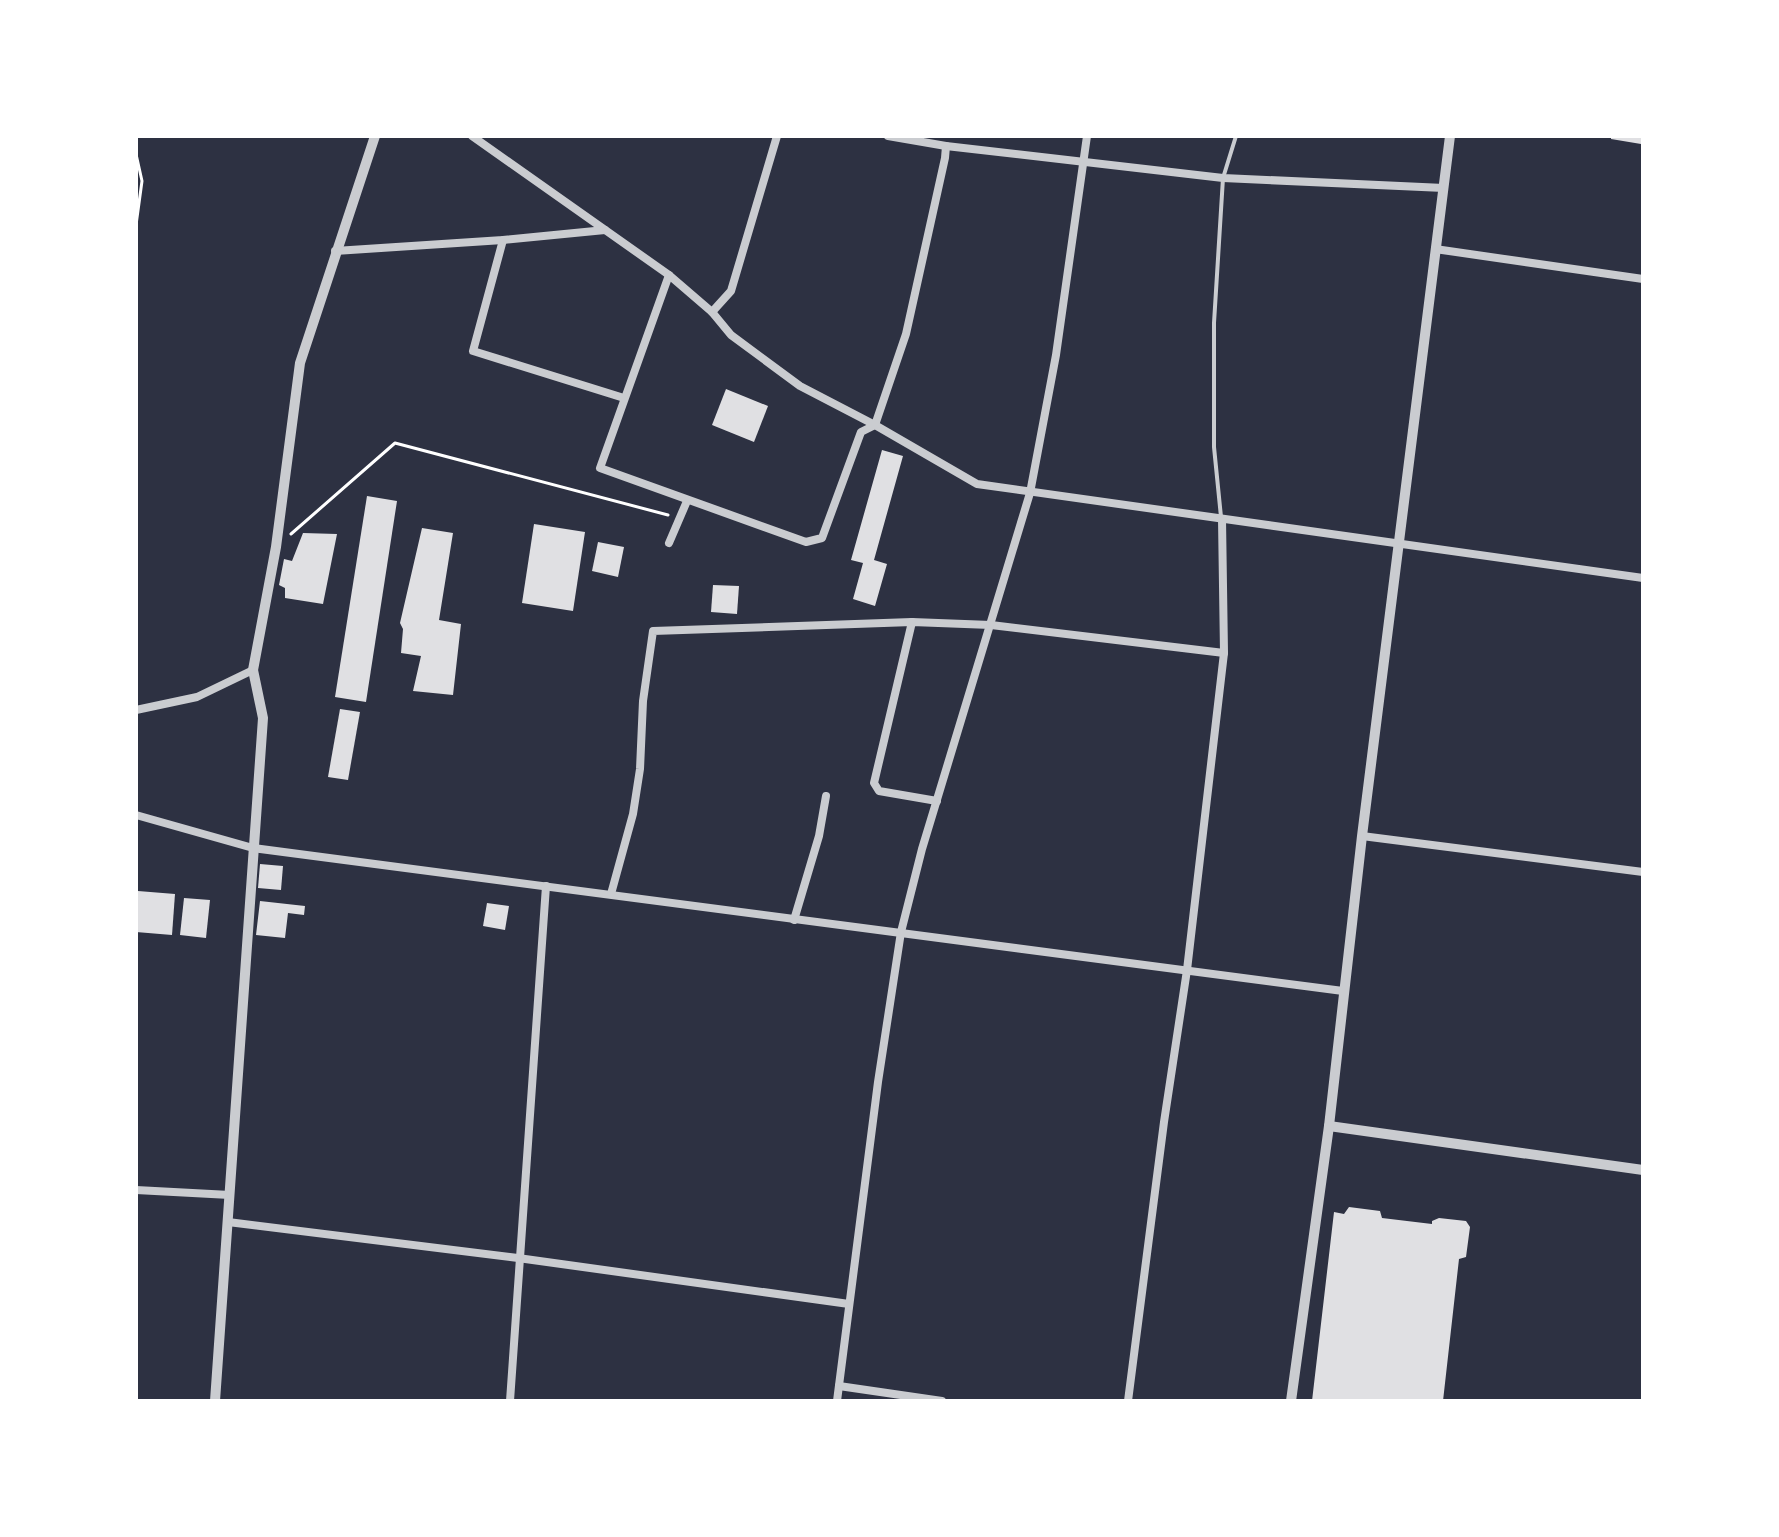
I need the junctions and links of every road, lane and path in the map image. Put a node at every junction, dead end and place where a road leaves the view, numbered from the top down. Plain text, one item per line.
1 (375, 136) edge
2 (472, 136) edge
3 (777, 136) edge
4 (888, 136) edge
5 (1087, 136) edge
6 (1236, 136) edge
7 (1450, 136) edge
8 (946, 146) junction
9 (136, 154) edge
10 (1085, 161) junction
11 (1223, 178) junction
12 (1444, 188) junction
13 (136, 225) edge
14 (605, 230) junction
15 (503, 240) junction
16 (1435, 249) junction
17 (335, 251) junction
18 (669, 275) junction
19 (1643, 279) edge
20 (712, 312) junction
21 (624, 398) junction
22 (875, 425) junction
23 (1030, 493) junction
24 (687, 501) junction
25 (678, 518) junction
26 (1222, 519) junction
27 (669, 543) dead end
28 (1399, 543) junction
29 (276, 547) junction
30 (1643, 578) edge
31 (912, 622) junction
32 (991, 625) junction
33 (1224, 653) junction
34 (253, 670) junction
35 (136, 710) edge
36 (826, 796) dead end
37 (937, 801) junction
38 (136, 815) edge
39 (1362, 836) junction
40 (253, 848) junction
41 (1643, 872) edge
42 (546, 886) junction
43 (611, 894) junction
44 (794, 920) junction
45 (901, 932) junction
46 (1187, 970) junction
47 (1343, 991) junction
48 (1329, 1126) junction
49 (1643, 1170) edge
50 (136, 1190) edge
51 (230, 1195) junction
52 (228, 1222) junction
53 (518, 1258) junction
54 (849, 1304) junction
55 (839, 1386) junction
56 (215, 1401) edge
57 (510, 1401) edge
58 (837, 1401) edge
59 (942, 1401) edge
60 (1128, 1401) edge
61 (1291, 1401) edge

1 - 17 street
2 - 14 street
3 - 20 street
4 - 8 street
5 - 10 street
6 - 11 lane
7 - 12 street
8 - 10 street
8 - 22 street
9 - 13 path
10 - 11 street
10 - 23 street
11 - 12 street
11 - 26 lane
12 - 16 street
14 - 15 street
14 - 18 street
15 - 17 street
15 - 21 street
16 - 19 street
16 - 28 street
17 - 29 street
18 - 20 street
18 - 21 street
20 - 22 street
21 - 24 street
22 - 23 street
22 - 24 street
23 - 26 street
23 - 32 street
24 - 25 street
25 - 27 street
25 - 29 path
26 - 28 street
26 - 33 street
28 - 30 street
28 - 39 street
29 - 34 street
31 - 32 street
31 - 37 street
31 - 43 street
32 - 33 street
32 - 37 street
33 - 46 street
34 - 35 street
34 - 40 street
36 - 44 street
37 - 45 street
38 - 40 street
39 - 41 street
39 - 47 street
40 - 42 street
40 - 51 street
42 - 43 street
42 - 53 street
43 - 44 street
44 - 45 street
45 - 46 street
45 - 54 street
46 - 47 street
46 - 60 street
47 - 48 street
48 - 49 street
48 - 61 street
50 - 51 street
51 - 52 street
52 - 53 street
52 - 56 street
53 - 54 street
53 - 57 street
54 - 55 street
55 - 58 street
55 - 59 street

